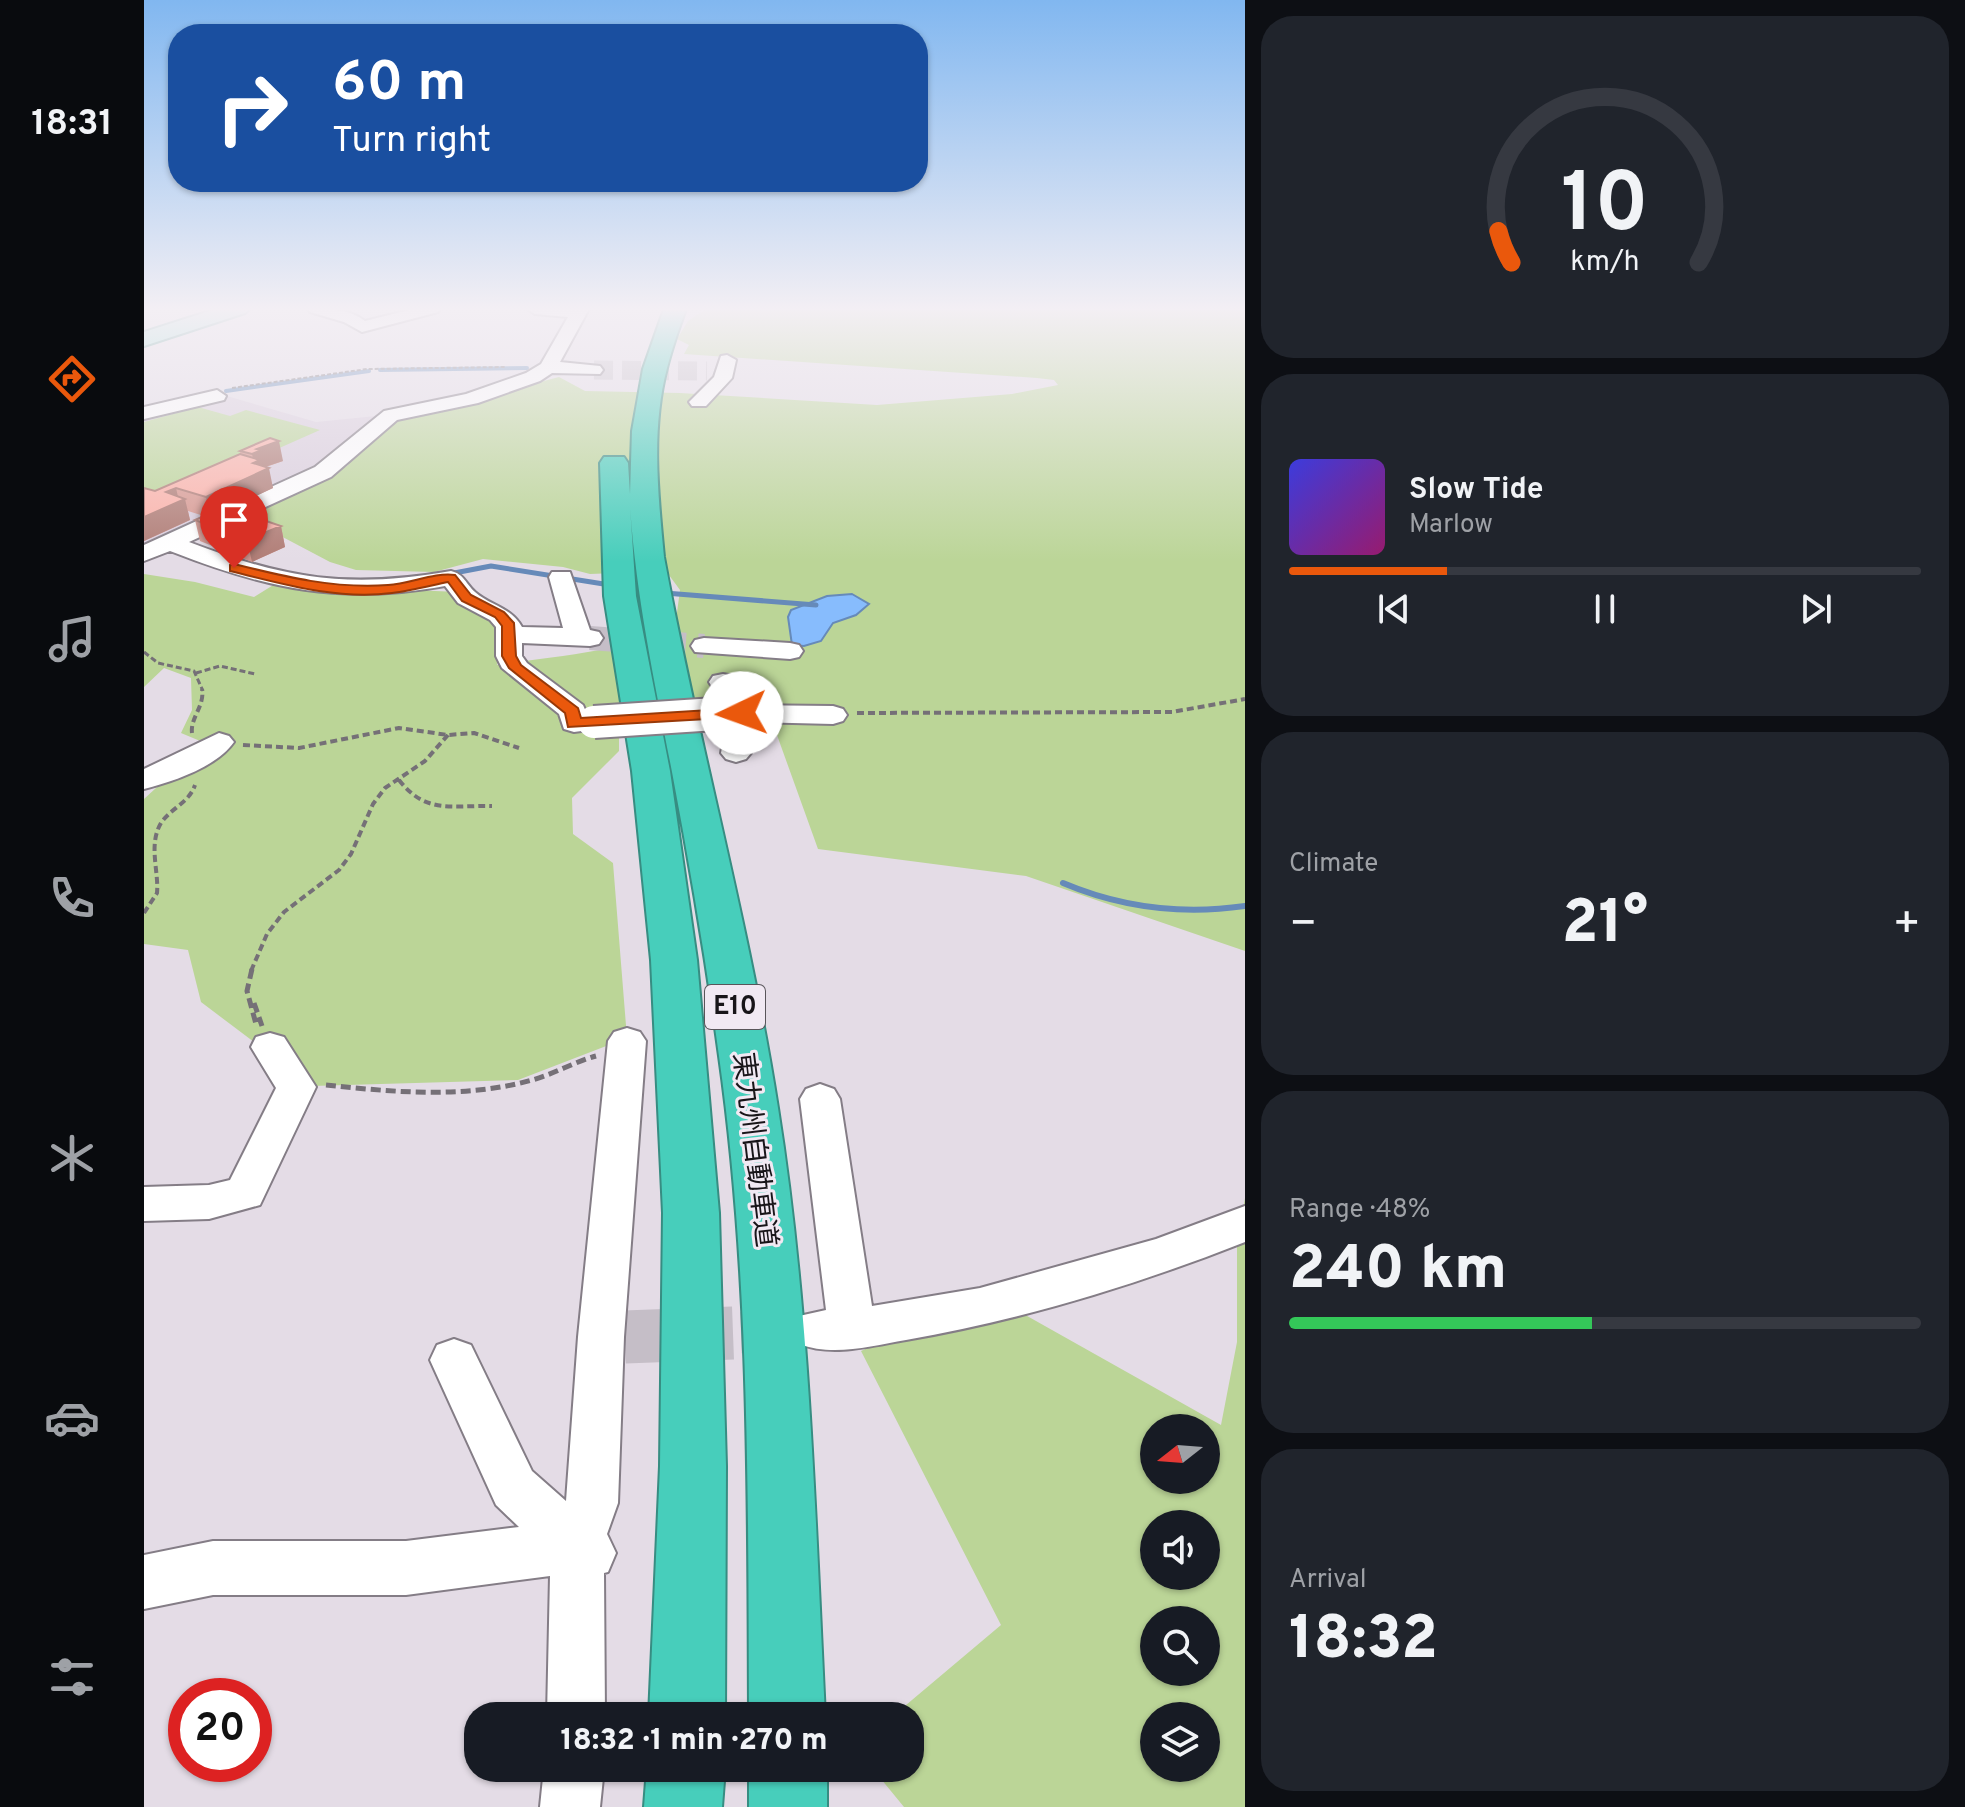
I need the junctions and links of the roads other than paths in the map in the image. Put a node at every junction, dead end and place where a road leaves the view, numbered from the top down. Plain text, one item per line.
1 (487, 393) edge
2 (621, 393) edge
3 (649, 393) edge
4 (706, 393) edge
5 (217, 396) dead end
6 (699, 402) dead end
7 (144, 413) edge
8 (170, 543) junction
9 (144, 554) edge
10 (561, 577) dead end
11 (509, 636) junction
12 (704, 646) tunnel mouth
13 (790, 651) dead end
14 (723, 682) dead end
15 (737, 713) junction
16 (833, 715) road end
17 (212, 748) road end
18 (736, 753) dead end
19 (144, 780) edge
20 (270, 1047) road end
21 (627, 1047) road end
22 (820, 1099) dead end
23 (144, 1204) edge
24 (1245, 1224) edge
25 (454, 1360) dead end
26 (587, 1551) junction
27 (144, 1582) edge
28 (577, 1702) edge
29 (687, 1702) edge
30 (787, 1702) edge
31 (573, 1782) edge
32 (685, 1782) edge
33 (788, 1782) edge
34 (570, 1807) edge
35 (683, 1807) edge
36 (788, 1807) edge

1 - 8 street
2 - 29 highway, E10
3 - 30 highway, 東九州自動車道 / E10
4 - 6 street
5 - 7 street
8 - 9 street
8 - 11 street
10 - 11 street
11 - 15 street, bridge
12 - 13 street
14 - 15 street
15 - 16 street
15 - 18 street
17 - 19 street
20 - 23 street
21 - 26 street
22 - 24 street
25 - 26 street
26 - 27 street
26 - 28 street
31 - 34 street
32 - 35 highway
33 - 36 highway

